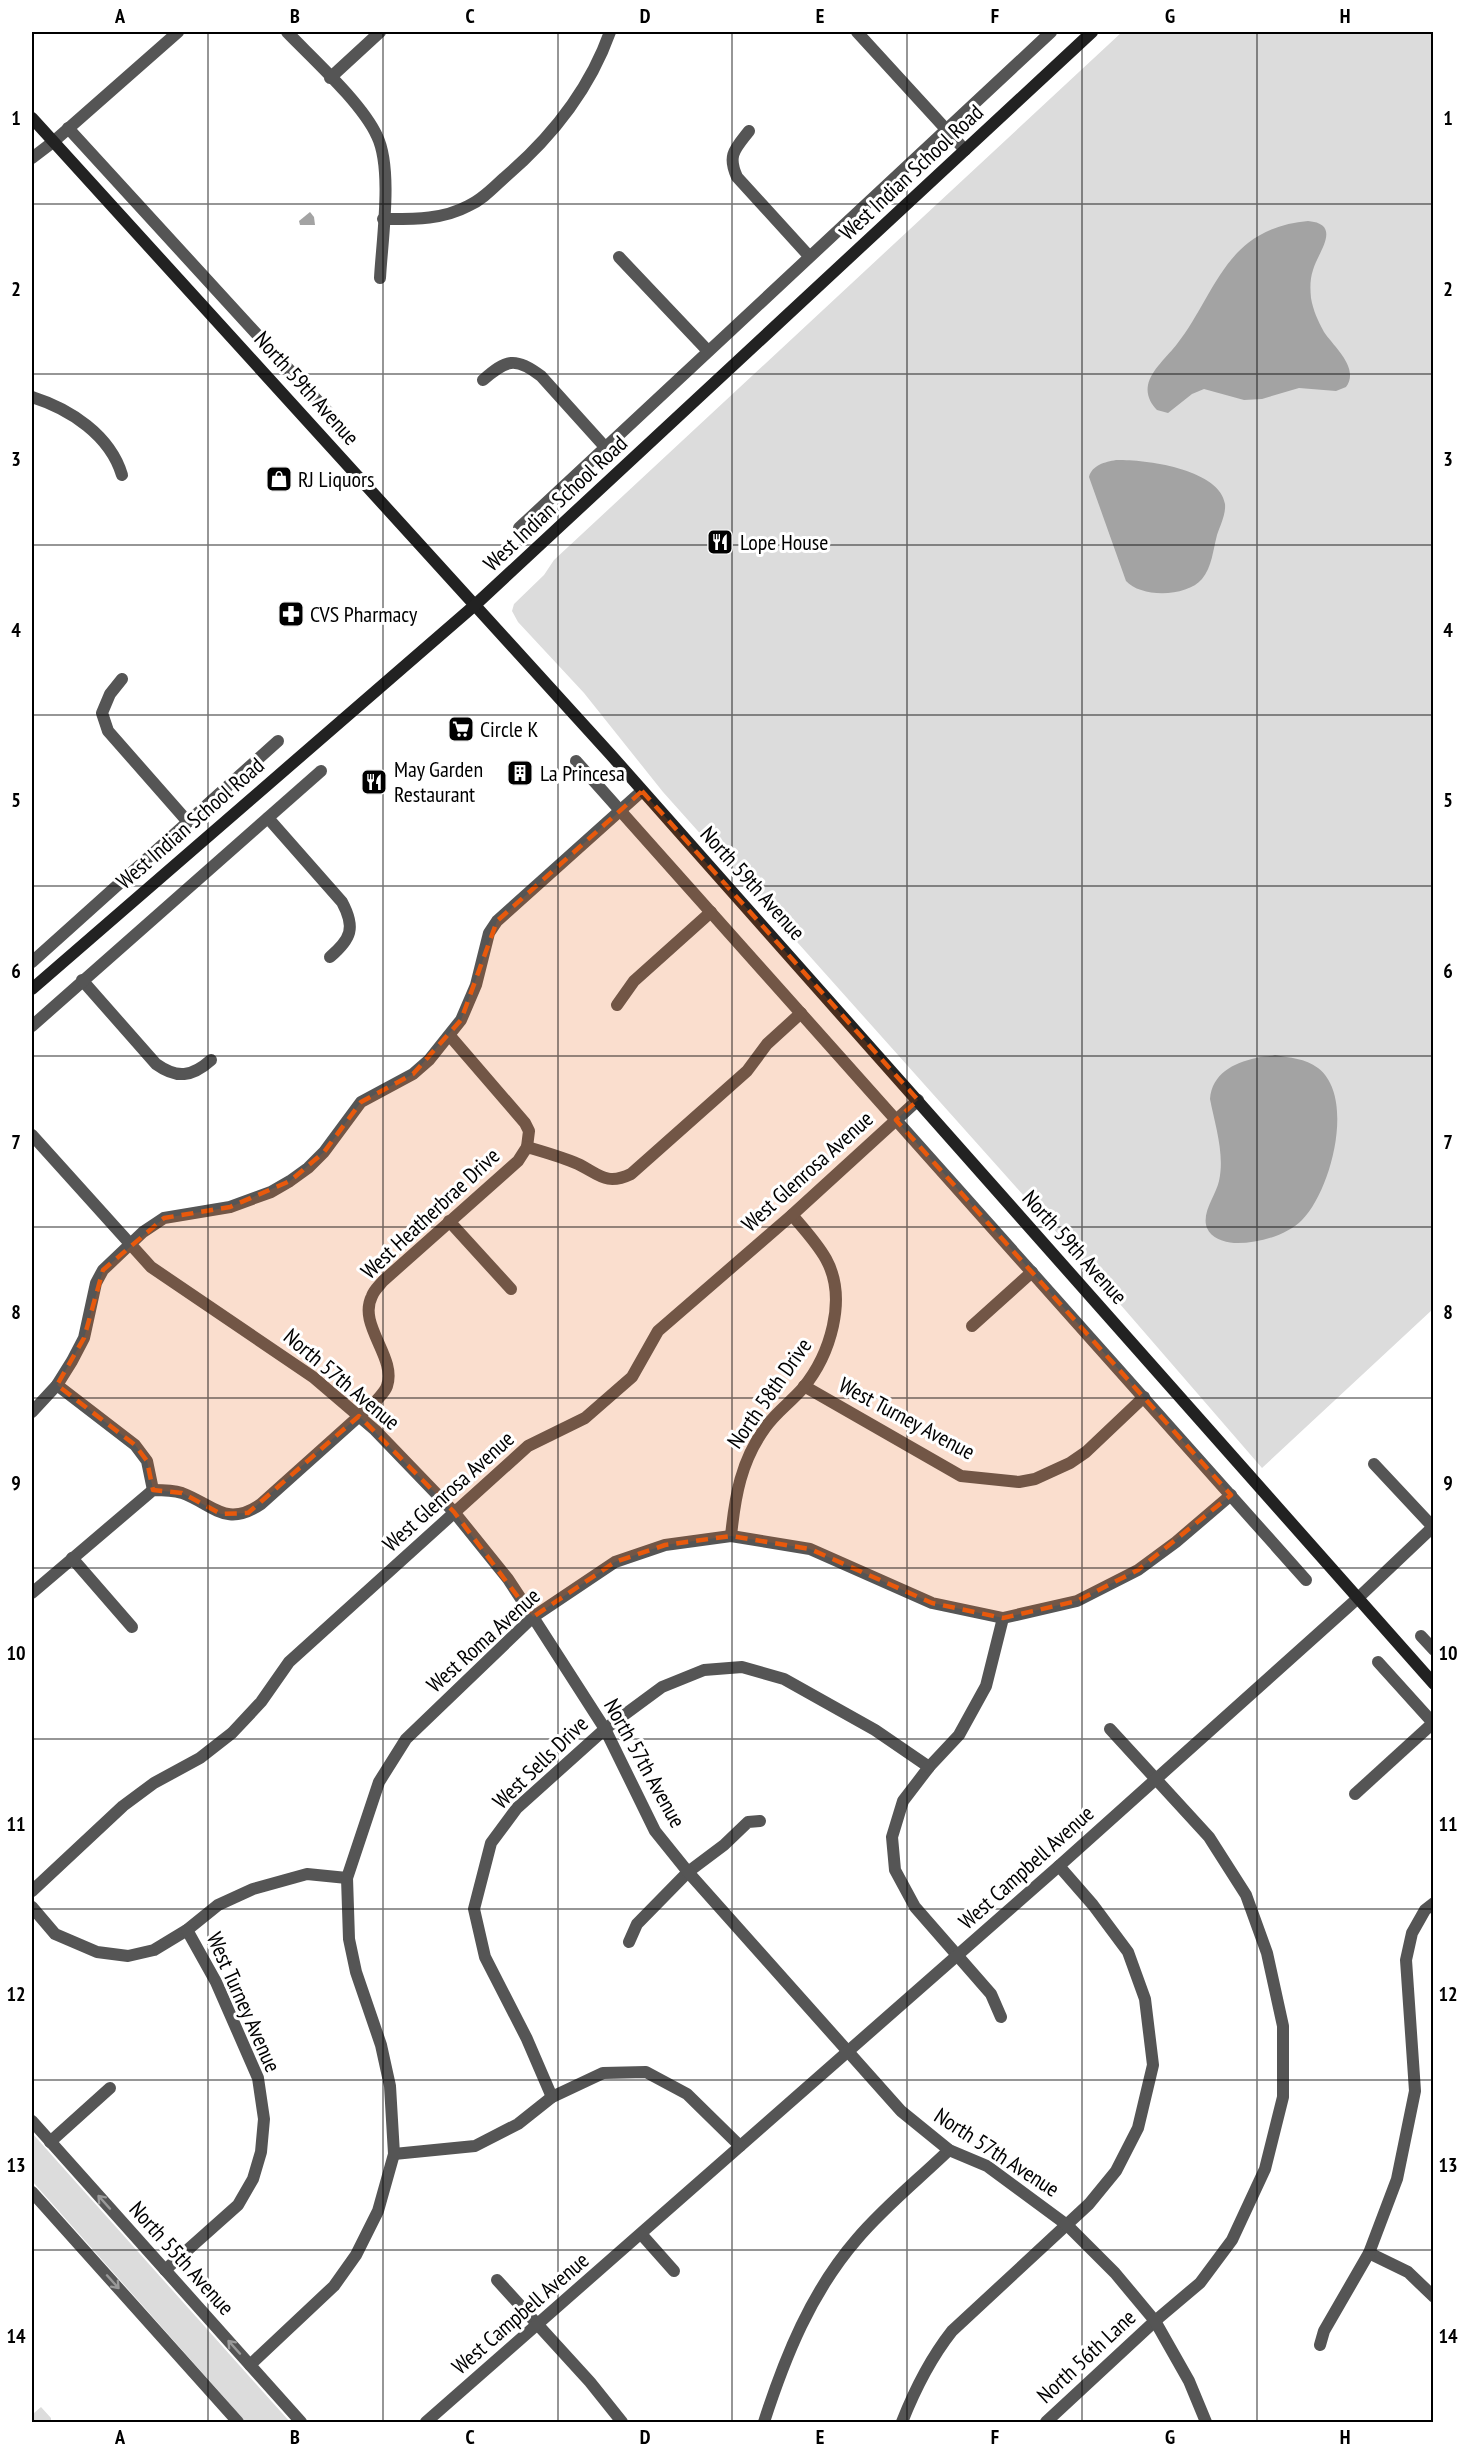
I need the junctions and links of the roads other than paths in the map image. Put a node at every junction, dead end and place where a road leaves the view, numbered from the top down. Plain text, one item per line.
1 (178, 32) edge
2 (287, 32) edge
3 (380, 32) edge
4 (610, 32) edge
5 (857, 32) edge
6 (1051, 32) edge
7 (1092, 32) edge
8 (330, 78) junction
9 (32, 118) edge
10 (68, 128) junction
11 (945, 129) junction
12 (749, 130) dead end
13 (53, 142) junction
14 (965, 150) junction
15 (32, 158) edge
16 (383, 219) junction
17 (809, 256) junction
18 (619, 257) dead end
19 (380, 278) dead end
20 (708, 351) junction
21 (483, 380) dead end
22 (32, 397) edge
23 (328, 412) dead end
24 (605, 447) junction
25 (122, 475) dead end
26 (519, 528) dead end
27 (475, 605) junction
28 (122, 679) dead end
29 (278, 741) dead end
30 (576, 761) dead end
31 (321, 771) dead end
32 (642, 791) junction
33 (620, 811) junction
34 (268, 818) junction
35 (188, 822) junction
36 (711, 912) junction
37 (34, 955) edge
38 (330, 957) dead end
39 (82, 980) junction
40 (32, 989) edge
41 (617, 1005) dead end
42 (801, 1013) junction
43 (32, 1026) edge
44 (450, 1036) junction
45 (211, 1060) dead end
46 (918, 1101) junction
47 (896, 1120) junction
48 (32, 1135) edge
49 (527, 1147) junction
50 (792, 1215) junction
51 (449, 1221) junction
52 (129, 1244) junction
53 (1032, 1272) junction
54 (511, 1289) dead end
55 (972, 1326) dead end
56 (57, 1385) junction
57 (804, 1386) junction
58 (1144, 1397) junction
59 (32, 1412) edge
60 (359, 1416) junction
61 (1374, 1464) dead end
62 (153, 1490) junction
63 (1231, 1495) junction
64 (454, 1512) junction
65 (1433, 1527) edge
66 (731, 1536) junction
67 (72, 1558) junction
68 (1306, 1580) dead end
69 (32, 1593) edge
70 (1358, 1598) junction
71 (533, 1617) junction
72 (1003, 1618) junction
73 (132, 1627) dead end
74 (1421, 1636) dead end
75 (1434, 1650) edge
76 (1378, 1662) dead end
77 (1434, 1684) edge
78 (1433, 1724) edge
79 (605, 1729) junction
80 (1110, 1729) dead end
81 (928, 1767) junction
82 (1155, 1778) junction
83 (1355, 1794) dead end
84 (760, 1821) dead end
85 (1059, 1866) junction
86 (688, 1872) junction
87 (346, 1878) junction
88 (32, 1891) edge
89 (1434, 1903) edge
90 (32, 1907) edge
91 (188, 1930) junction
92 (629, 1942) dead end
93 (956, 1956) junction
94 (1001, 2017) dead end
95 (846, 2051) junction
96 (110, 2088) dead end
97 (552, 2097) junction
98 (32, 2121) edge
99 (50, 2142) junction
100 (740, 2146) junction
101 (950, 2150) junction
102 (394, 2154) junction
103 (32, 2192) edge
104 (1067, 2225) junction
105 (642, 2235) junction
106 (1369, 2253) junction
107 (165, 2270) junction
108 (674, 2271) dead end
109 (497, 2280) dead end
110 (1434, 2297) edge
111 (1155, 2321) junction
112 (538, 2325) junction
113 (1320, 2345) dead end
114 (250, 2365) junction
115 (238, 2422) edge
116 (301, 2422) edge
117 (426, 2422) edge
118 (622, 2422) edge
119 (764, 2422) edge
120 (902, 2422) edge
121 (1046, 2422) edge
122 (1206, 2422) edge

1 - 10 street
2 - 8 street
3 - 8 street
4 - 16 street
5 - 11 street
6 - 11 street, West Indian School Road
7 - 14 main road, West Indian School Road
8 - 16 street
9 - 13 main road, North 59th Avenue
10 - 13 street
10 - 23 street, North 59th Avenue
11 - 14 street
11 - 17 street, West Indian School Road
12 - 17 street
13 - 15 street
13 - 27 main road, North 59th Avenue
14 - 27 main road, West Indian School Road
16 - 19 street
17 - 20 street, West Indian School Road
18 - 20 street
20 - 24 street, West Indian School Road
21 - 24 street
22 - 25 street
24 - 26 street, West Indian School Road
27 - 32 main road, North 59th Avenue
27 - 40 main road, West Indian School Road
28 - 35 street
29 - 35 street, West Indian School Road
30 - 33 street
31 - 34 street
32 - 33 street
32 - 46 main road, North 59th Avenue
33 - 36 street
33 - 44 street
34 - 38 street
34 - 39 street
35 - 37 street, West Indian School Road
36 - 41 street
36 - 42 street
39 - 43 street
39 - 45 street
42 - 47 street
42 - 49 street, West Heatherbrae Drive
44 - 49 street
44 - 52 street
46 - 47 street, West Glenrosa Avenue
46 - 70 main road, North 59th Avenue
47 - 50 street, West Glenrosa Avenue
47 - 53 street
48 - 52 street, North 57th Avenue
49 - 51 street, West Heatherbrae Drive
50 - 57 street, North 58th Drive
50 - 64 street, West Glenrosa Avenue
51 - 54 street
51 - 60 street, West Heatherbrae Drive
52 - 56 street
52 - 60 street, North 57th Avenue
53 - 55 street
53 - 58 street
56 - 59 street
56 - 62 street
57 - 58 street, West Turney Avenue
57 - 66 street, North 58th Drive
58 - 63 street
60 - 62 street, West Heatherbrae Drive
60 - 64 street, North 57th Avenue
61 - 65 street
62 - 67 street
63 - 68 street
63 - 72 street, West Roma Avenue
64 - 71 street, North 57th Avenue
64 - 88 street, West Glenrosa Avenue
65 - 70 street, West Campbell Avenue
66 - 71 street, West Roma Avenue
66 - 72 street, West Roma Avenue
67 - 69 street
67 - 73 street
70 - 77 main road, North 59th Avenue
70 - 82 street, West Campbell Avenue
71 - 79 street, North 57th Avenue
71 - 87 street, West Roma Avenue
72 - 81 street
74 - 75 street
76 - 78 street
78 - 83 street
79 - 81 street, West Sells Drive
79 - 86 street, North 57th Avenue
79 - 97 street, West Sells Drive
80 - 82 street, North 56th Lane
81 - 93 street
82 - 85 street, West Campbell Avenue
82 - 111 street, North 56th Lane
84 - 86 street
85 - 93 street, West Campbell Avenue
85 - 104 street
86 - 92 street
86 - 95 street, North 57th Avenue
87 - 91 street
87 - 102 street, West Roma Avenue
89 - 106 street
90 - 91 street
91 - 107 street, West Turney Avenue
93 - 94 street
93 - 95 street, West Campbell Avenue
95 - 100 street, West Campbell Avenue
95 - 101 street, North 57th Avenue
96 - 99 street
97 - 100 street
97 - 102 street
98 - 99 street, North 55th Avenue
107 -> 99 street, North 55th Avenue
100 - 105 street, West Campbell Avenue
101 - 104 street, North 57th Avenue
101 - 119 street
102 - 114 street, West Roma Avenue
103 -> 115 street
104 - 111 street, North 57th Avenue
104 - 120 street
105 - 108 street
105 - 112 street, West Campbell Avenue
106 - 110 street
106 - 113 street
114 -> 107 street, North 55th Avenue
109 - 112 street
111 - 121 street, North 56th Lane
111 - 122 street, North 57th Avenue
112 - 117 street, West Campbell Avenue
112 - 118 street
114 - 116 street, North 55th Avenue

